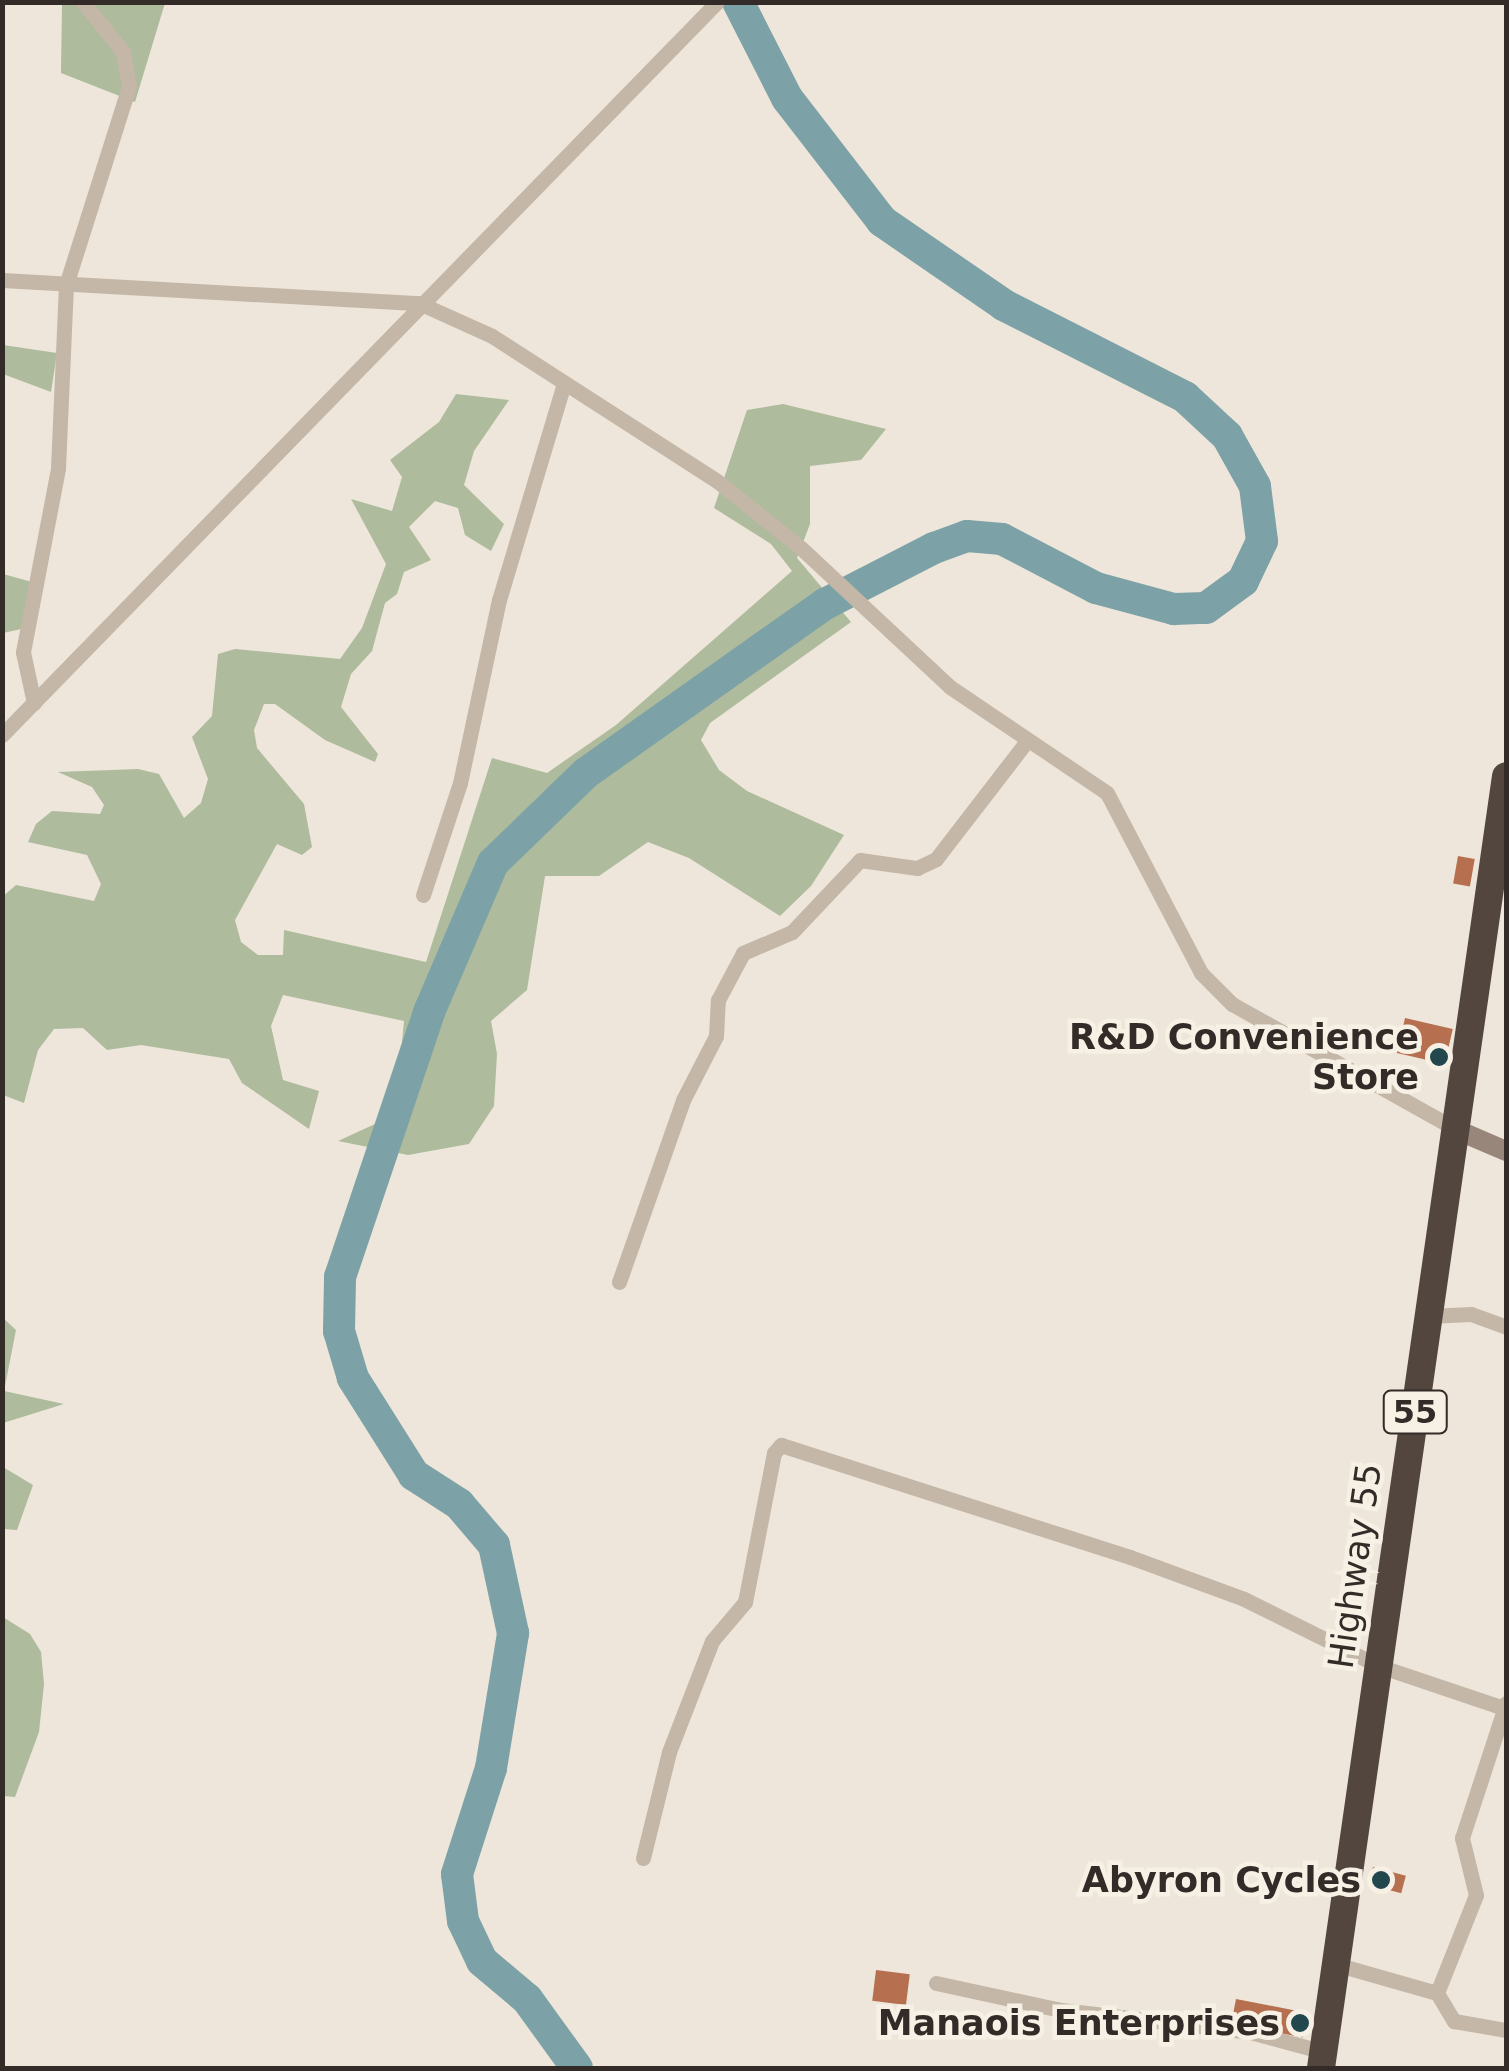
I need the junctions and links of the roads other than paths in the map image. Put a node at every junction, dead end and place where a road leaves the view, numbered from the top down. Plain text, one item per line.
1 (83, 2) edge
2 (716, 4) edge
3 (2, 280) edge
4 (66, 285) junction
5 (420, 304) junction
6 (562, 387) junction
7 (34, 702) junction
8 (2, 735) edge
9 (1026, 742) junction
10 (1506, 776) edge
11 (1504, 806) edge
12 (423, 896) dead end
13 (1457, 1130) junction
14 (1506, 1152) edge
15 (619, 1282) dead end
16 (1428, 1316) junction
17 (1506, 1327) edge
18 (1379, 1666) junction
19 (1505, 1706) edge
20 (643, 1858) dead end
21 (1335, 1964) junction
22 (936, 1983) dead end
23 (1437, 1992) junction
24 (1506, 2030) edge
25 (1322, 2060) edge

1 - 4 street
2 - 5 street
3 - 4 street
4 - 5 street
4 - 7 street
5 - 6 street
5 - 7 street
6 - 9 street
6 - 12 street
7 - 8 street
9 - 13 street
9 - 15 street
10 - 11 highway, Highway 55 / 55
11 - 13 highway, Highway 55 / 55
13 - 14 street
13 - 16 highway, Highway 55 / 55
16 - 17 street
16 - 18 highway, Highway 55 / 55
18 - 19 street
18 - 20 street
18 - 21 highway, Highway 55 / 55
19 - 23 street
21 - 23 street
21 - 25 highway, Highway 55 / 55
22 - 25 street
23 - 24 street

